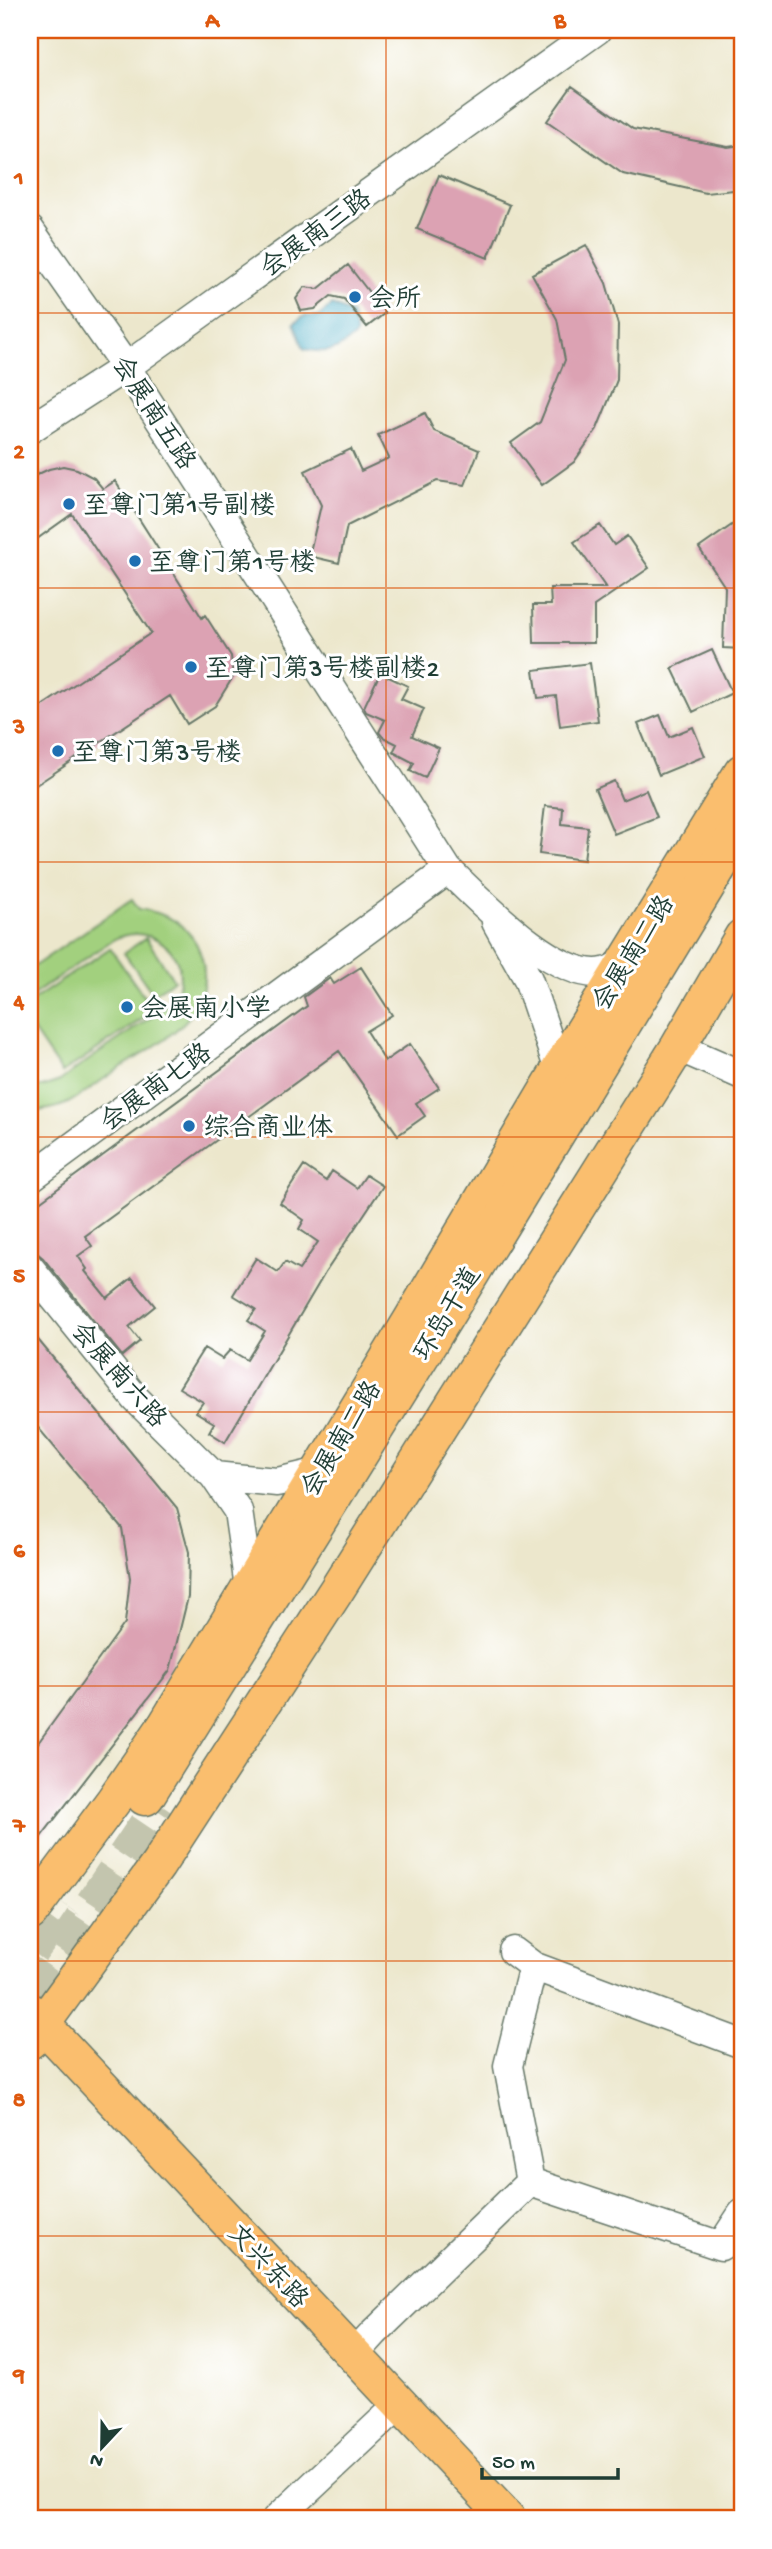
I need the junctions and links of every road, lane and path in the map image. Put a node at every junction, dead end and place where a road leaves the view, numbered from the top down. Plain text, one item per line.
1 (597, 30) edge
2 (30, 230) edge
3 (126, 367) junction
4 (30, 429) edge
5 (742, 772) edge
6 (742, 826) edge
7 (448, 870) junction
8 (742, 874) edge
9 (488, 908) junction
10 (742, 937) edge
11 (628, 959) junction
12 (678, 1047) junction
13 (559, 1070) junction
14 (742, 1075) edge
15 (30, 1178) edge
16 (30, 1268) edge
17 (319, 1472) junction
18 (215, 1476) junction
19 (248, 1587) junction
20 (30, 1913) tunnel mouth
21 (33, 2030) edge
22 (742, 2044) edge
23 (530, 2182) junction
24 (742, 2214) edge
25 (354, 2355) junction
26 (392, 2412) junction
27 (277, 2519) edge
28 (479, 2519) edge
29 (508, 2519) edge

1 - 3 street, 会展南三路
2 - 3 street, 会展南五路
3 - 4 street, 会展南三路
3 - 7 street, 会展南五路
5 - 11 main road, 会展南二路
6 - 8 highway, 环岛干道
7 - 9 street, 会展南五路
7 - 15 street, 会展南七路
9 - 11 street
9 - 13 street
10 - 12 main road
11 - 13 main road, 会展南二路
12 - 14 street
12 - 21 main road
13 - 17 main road, 会展南二路
16 - 18 street, 会展南六路
17 - 18 street
17 - 19 main road, 会展南二路
18 - 19 street, 会展南六路
19 - 20 main road, 会展南二路
21 - 25 main road, 文兴东路
21 - 26 main road, 文兴东路
22 - 23 street
23 - 24 street
23 - 25 street
25 - 26 main road, 文兴东路
26 - 27 street
26 - 28 main road, 文兴东路
26 - 29 main road, 文兴东路

